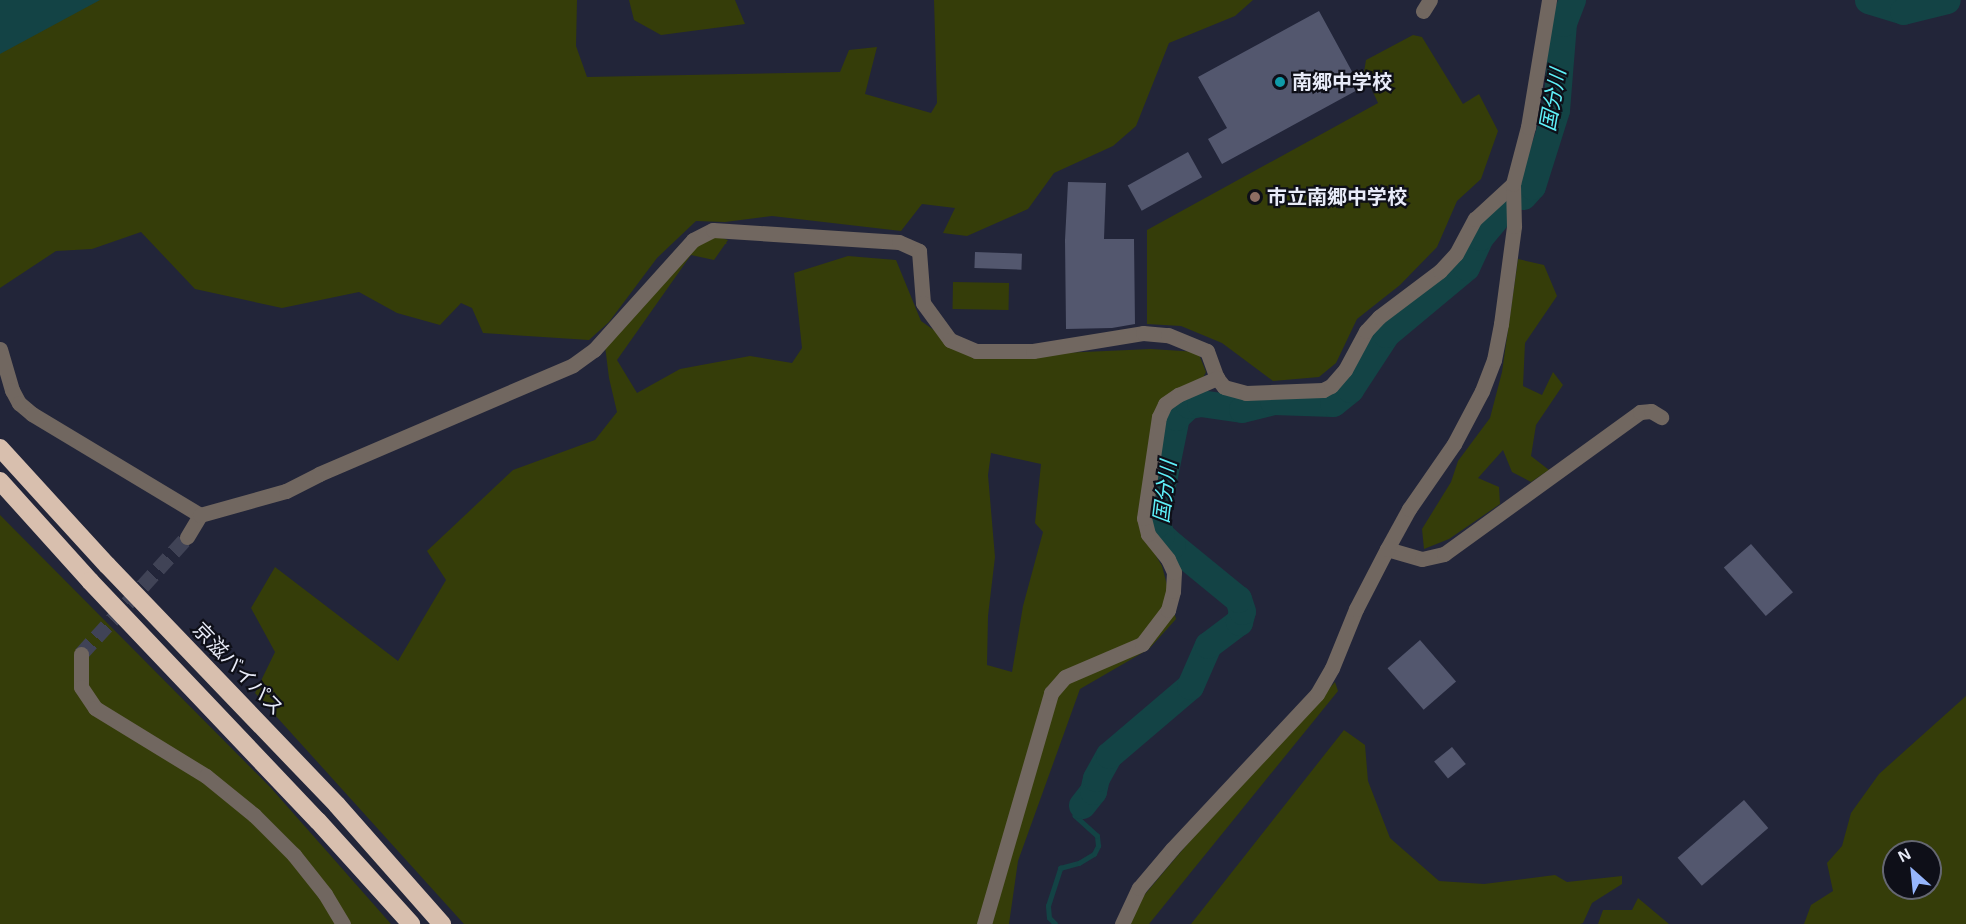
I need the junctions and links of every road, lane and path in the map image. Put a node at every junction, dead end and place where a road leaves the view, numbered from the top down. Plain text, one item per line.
1 (1549, 0) edge
2 (1513, 184) junction
3 (0, 349) edge
4 (1217, 378) junction
5 (1661, 417) dead end
6 (0, 448) edge
7 (0, 481) edge
8 (200, 515) junction
9 (187, 537) tunnel mouth
10 (1387, 549) junction
11 (81, 654) tunnel mouth
12 (343, 924) edge
13 (411, 924) edge
14 (442, 924) edge
15 (984, 924) edge
16 (1122, 924) edge

1 - 2 street
2 - 4 street
2 - 10 street
3 - 8 street
4 - 8 street
4 - 15 street
5 - 10 street
6 - 14 highway, 京滋バイパス
7 - 13 highway
8 - 9 street
10 - 16 street
11 - 12 street

